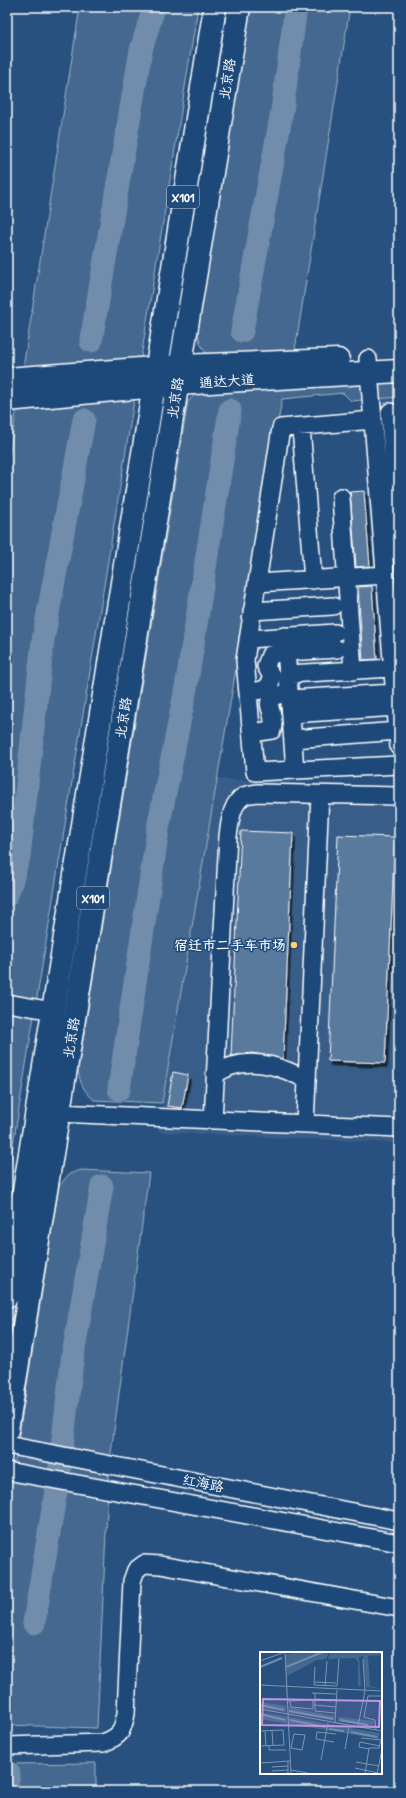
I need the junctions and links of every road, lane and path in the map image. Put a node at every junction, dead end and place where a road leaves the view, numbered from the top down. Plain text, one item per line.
1 (214, 7) edge
2 (239, 7) edge
3 (399, 357) edge
4 (368, 365) junction
5 (399, 371) edge
6 (178, 375) junction
7 (154, 378) junction
8 (7, 379) edge
9 (7, 400) edge
10 (390, 412) dead end
11 (373, 420) junction
12 (296, 427) junction
13 (396, 459) edge
14 (341, 497) dead end
15 (399, 552) edge
16 (385, 575) junction
17 (346, 578) junction
18 (307, 580) junction
19 (257, 583) junction
20 (333, 606) dead end
21 (252, 611) junction
22 (248, 639) junction
23 (336, 641) dead end
24 (285, 644) junction
25 (392, 668) junction
26 (356, 670) junction
27 (288, 674) junction
28 (248, 692) junction
29 (360, 695) junction
30 (395, 700) junction
31 (290, 702) junction
32 (252, 733) junction
33 (293, 739) junction
34 (398, 739) edge
35 (399, 755) edge
36 (399, 765) edge
37 (295, 766) junction
38 (320, 795) junction
39 (399, 796) edge
40 (7, 1003) edge
41 (52, 1011) junction
42 (215, 1074) junction
43 (307, 1080) junction
44 (58, 1113) junction
45 (213, 1120) junction
46 (305, 1124) junction
47 (399, 1128) edge
48 (7, 1296) edge
49 (7, 1430) edge
50 (7, 1445) edge
51 (7, 1471) edge
52 (399, 1521) edge
53 (399, 1543) edge
54 (399, 1608) edge
55 (7, 1746) edge

1 - 7 main road, 北京路 / X101
2 - 6 main road, 北京路 / X101
3 - 4 main road, 通达大道
4 - 5 main road, 通达大道
4 - 6 main road, 通达大道
4 - 11 street
6 - 7 main road, 通达大道
6 - 44 main road, 北京路 / X101
7 - 8 main road, 通达大道
7 - 9 main road, 通达大道
7 - 41 main road, 北京路 / X101
10 - 13 street
11 - 12 street
11 - 16 street
12 - 18 street
12 - 19 street
13 - 15 street
14 - 17 street
16 - 17 street
16 - 25 street
17 - 18 street
17 - 26 street
18 - 19 street
19 - 21 street
20 - 21 street
21 - 22 street
22 - 24 street
22 - 28 street
23 - 24 street
24 - 27 street
24 - 28 street
25 - 26 street
25 - 30 street
26 - 27 street
26 - 29 street
27 - 31 street
28 - 32 street
29 - 30 street
29 - 31 street
30 - 31 street
30 - 34 street
31 - 32 street
31 - 33 street
32 - 37 street
33 - 34 street
33 - 37 street
35 - 37 street
36 - 37 street
38 - 39 street
38 - 42 street
38 - 43 street
40 - 41 street
41 - 48 main road, 北京路 / X101
42 - 43 street
42 - 45 street
43 - 46 street
44 - 45 street
44 - 49 main road, 北京路 / X101
45 - 46 street
46 - 47 street
50 - 52 street, 红海路
51 - 53 street, 红海路
54 - 55 street

